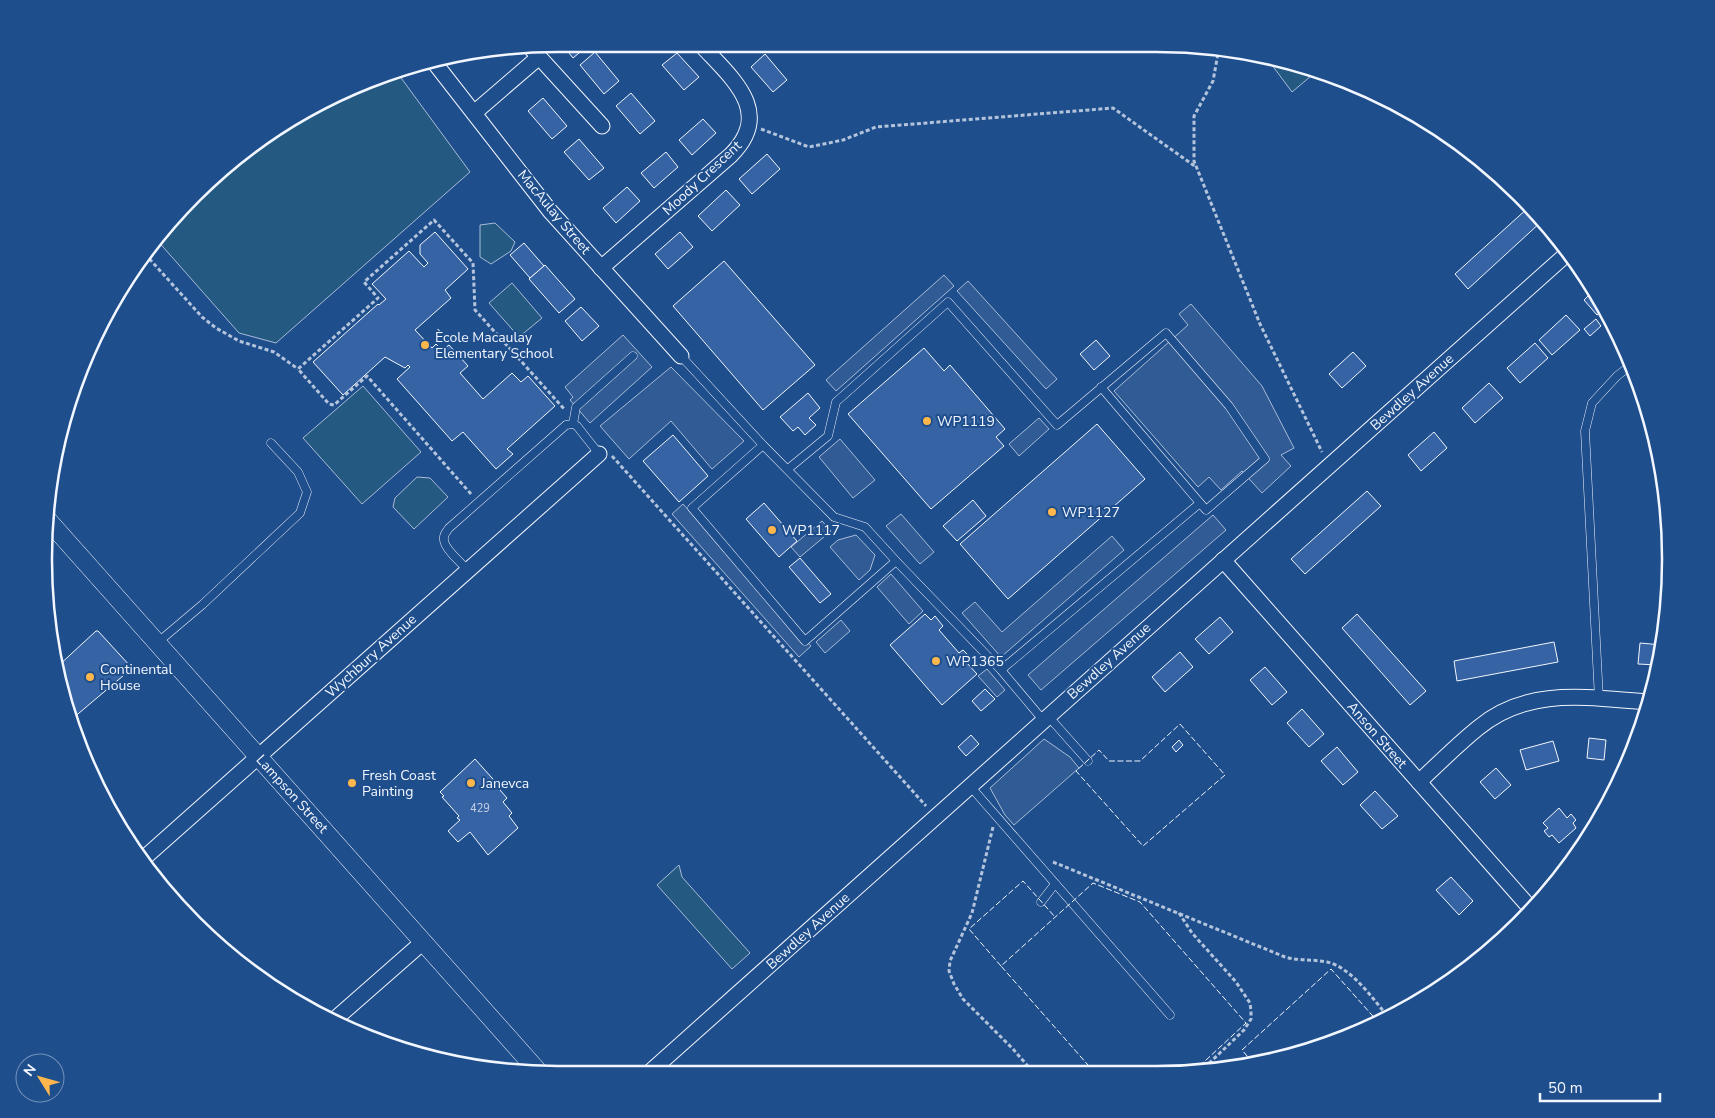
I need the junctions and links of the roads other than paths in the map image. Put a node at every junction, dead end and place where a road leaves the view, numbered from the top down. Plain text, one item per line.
1 (708, 52) edge
2 (535, 53) edge
3 (438, 67) edge
4 (474, 113) junction
5 (602, 126) dead end
6 (1563, 258) edge
7 (601, 268) junction
8 (633, 356) dead end
9 (681, 356) joint
10 (1626, 369) edge
11 (1101, 386) junction
12 (573, 424) junction
13 (271, 442) dead end
14 (763, 446) junction
15 (599, 454) joint
16 (788, 469) junction
17 (1200, 503) junction
18 (54, 527) edge
19 (1223, 560) junction
20 (896, 561) junction
21 (468, 570) junction
22 (157, 643) junction
23 (1001, 670) junction
24 (1599, 699) junction
25 (1642, 702) edge
26 (1045, 718) junction
27 (258, 756) junction
28 (1088, 760) dead end
29 (1419, 782) junction
30 (970, 786) junction
31 (148, 854) edge
32 (1056, 884) junction
33 (1041, 902) dead end
34 (1527, 904) edge
35 (423, 942) junction
36 (340, 1015) edge
37 (1170, 1016) dead end
38 (532, 1064) edge
39 (657, 1066) edge

1 - 7 street, Moody Crescent
2 - 4 street
2 - 5 street
3 - 4 street, MacAulay Street
4 - 7 street, MacAulay Street
6 - 19 street, Bewdley Avenue
7 - 9 street, MacAulay Street
8 - 12 lane
9 - 14 lane
10 - 24 lane
11 - 16 lane
11 - 17 lane
11 - 17 lane
12 - 15 lane
12 - 21 lane
13 - 22 lane
14 - 16 lane
14 - 20 lane
15 - 21 street, Wychbury Avenue
16 - 20 lane
17 - 23 lane
18 - 22 street, Lampson Street
19 - 26 street, Bewdley Avenue
19 - 29 street, Anson Street
20 - 23 lane
21 - 27 street, Wychbury Avenue
22 - 27 street, Lampson Street
23 - 26 lane
24 - 25 street
24 - 29 street
26 - 28 lane
26 - 30 street, Bewdley Avenue
27 - 31 street, Wychbury Avenue
27 - 35 street, Lampson Street
29 - 34 street, Anson Street
30 - 32 lane
30 - 39 street, Bewdley Avenue
32 - 33 lane
32 - 37 lane
35 - 36 street
35 - 38 street, Lampson Street

